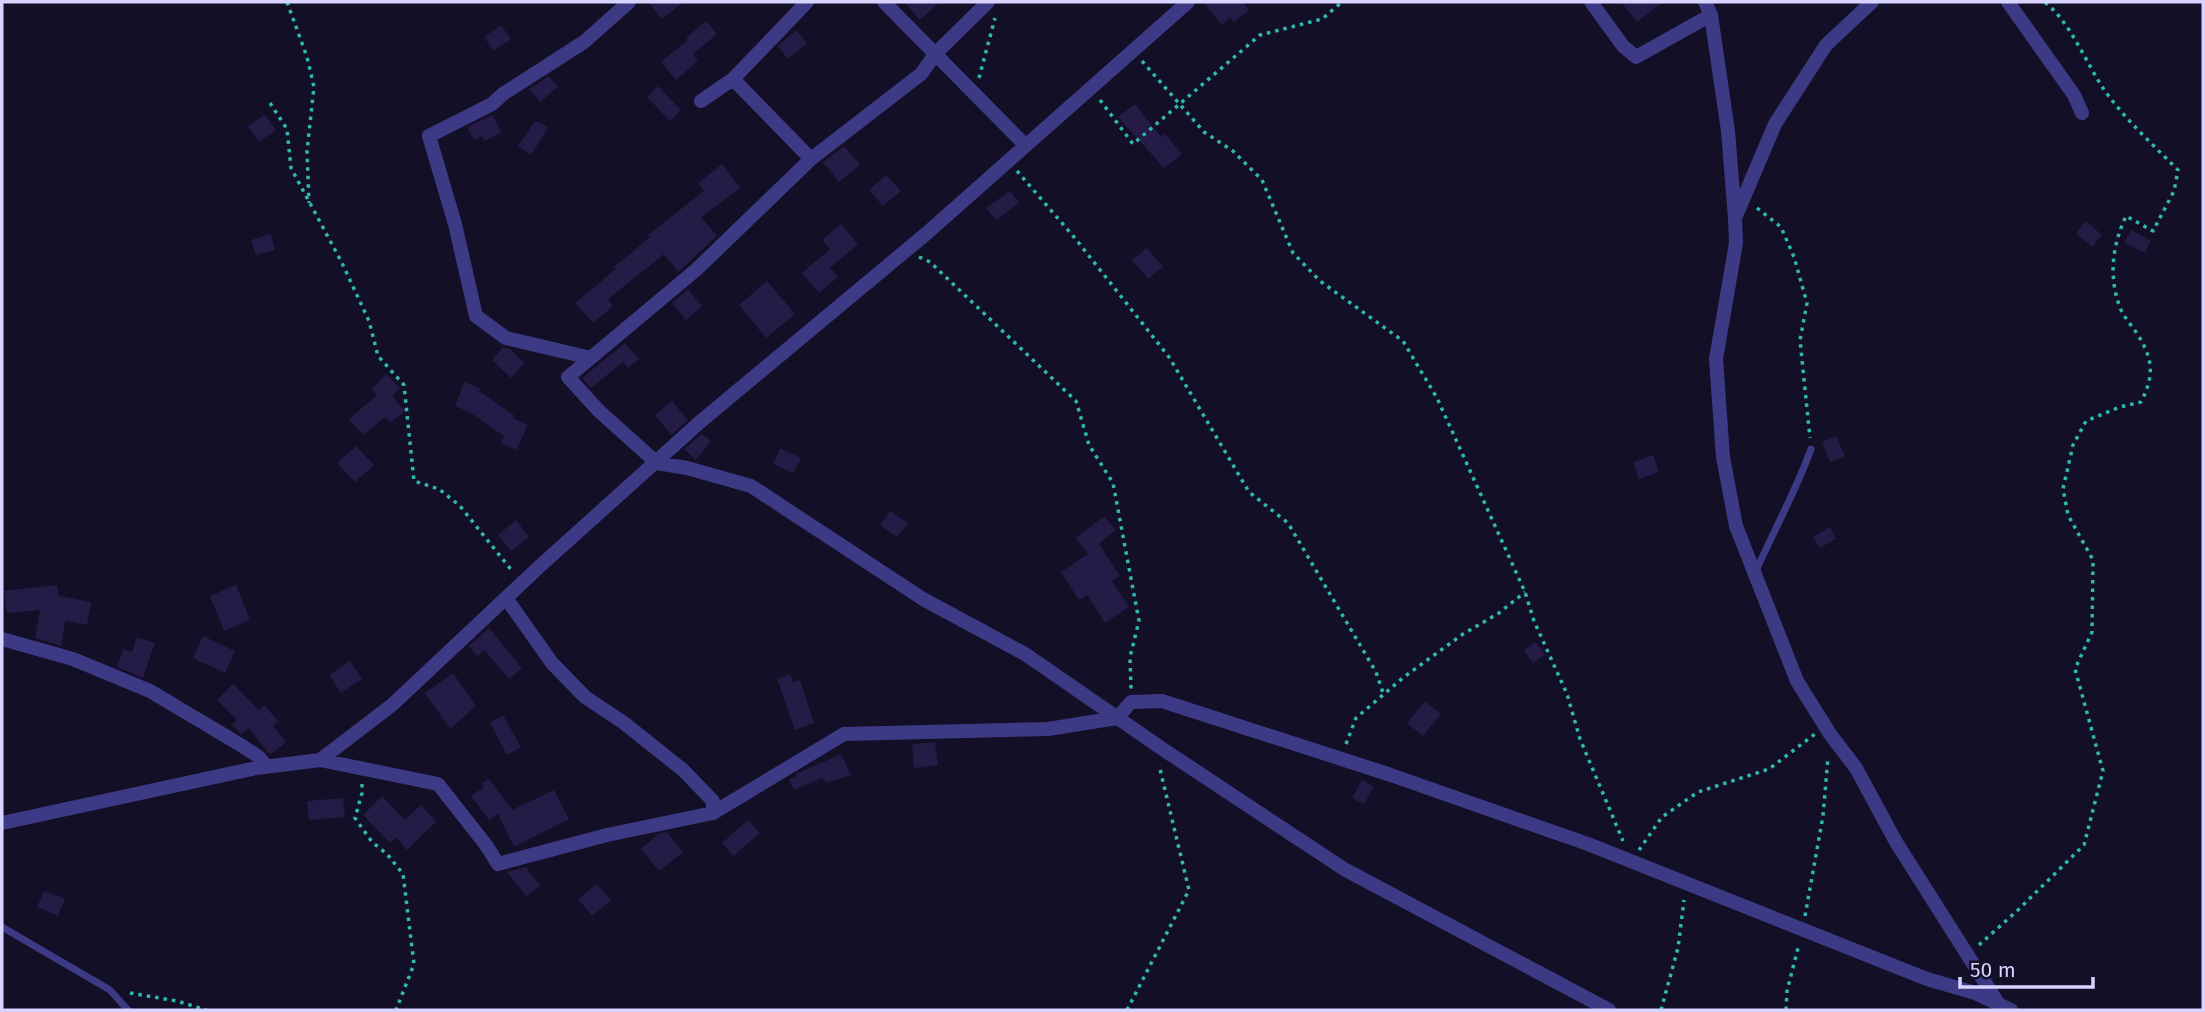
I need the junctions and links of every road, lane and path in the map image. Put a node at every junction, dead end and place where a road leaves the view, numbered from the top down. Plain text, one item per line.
1 (287, 2) edge
2 (629, 2) edge
3 (807, 2) edge
4 (884, 2) edge
5 (1188, 2) edge
6 (1342, 2) edge
7 (1591, 2) edge
8 (1872, 2) edge
9 (2008, 2) edge
10 (2044, 2) edge
11 (993, 7) edge
12 (1708, 9) edge
13 (1133, 50) junction
14 (936, 53) junction
15 (733, 79) junction
16 (1091, 87) junction
17 (976, 94) junction
18 (701, 101) dead end
19 (270, 103) dead end
20 (1178, 104) junction
21 (2082, 113) dead end
22 (1025, 145) junction
23 (811, 159) junction
24 (1007, 161) junction
25 (1744, 198) junction
26 (309, 205) junction
27 (1735, 218) junction
28 (906, 250) junction
29 (591, 358) junction
30 (1811, 449) joint
31 (657, 463) junction
32 (1754, 575) junction
33 (523, 584) junction
34 (1525, 592) junction
35 (506, 598) junction
36 (2, 639) edge
37 (1384, 696) junction
38 (1131, 702) junction
39 (1117, 718) junction
40 (1827, 730) junction
41 (1164, 750) junction
42 (1340, 759) junction
43 (320, 761) junction
44 (267, 767) junction
45 (362, 767) junction
46 (713, 813) junction
47 (2, 823) edge
48 (1631, 861) junction
49 (1685, 882) junction
50 (2, 927) edge
51 (1803, 929) junction
52 (1967, 956) junction
53 (110, 990) junction
54 (2005, 1007) edge
55 (128, 1010) edge
56 (206, 1010) edge
57 (396, 1010) edge
58 (1127, 1010) edge
59 (1609, 1010) edge
60 (1661, 1010) edge
61 (1786, 1010) edge

1 - 26 path
2 - 29 street
3 - 15 street
4 - 14 street
5 - 13 street
6 - 20 path
7 - 12 street
8 - 25 street
9 - 21 street
10 - 52 path
11 - 14 street
11 - 17 path
12 - 27 street
13 - 16 street
13 - 20 path
14 - 17 street
14 - 23 street
15 - 18 street
15 - 23 street
16 - 20 path
16 - 22 street
17 - 22 street
19 - 26 path
20 - 34 path
22 - 24 street
23 - 29 street
24 - 28 street
24 - 37 path
25 - 27 street
25 - 30 path
26 - 33 path
27 - 32 street
28 - 31 street
28 - 38 path
29 - 31 street
30 - 32 lane
31 - 33 street
31 - 39 street
32 - 40 street
33 - 35 street
34 - 37 path
34 - 48 path
35 - 43 street
35 - 46 street
36 - 44 street
37 - 42 path
38 - 39 street
38 - 42 street
39 - 41 street
39 - 46 street
40 - 48 path
40 - 51 path
40 - 52 street
41 - 58 path
41 - 59 street
42 - 48 street
43 - 44 street
43 - 45 street
44 - 47 street
45 - 46 street
45 - 57 path
48 - 49 street
49 - 51 street
49 - 60 path
50 - 53 lane
51 - 54 street
51 - 61 path
52 - 54 street
53 - 55 lane
53 - 56 path

